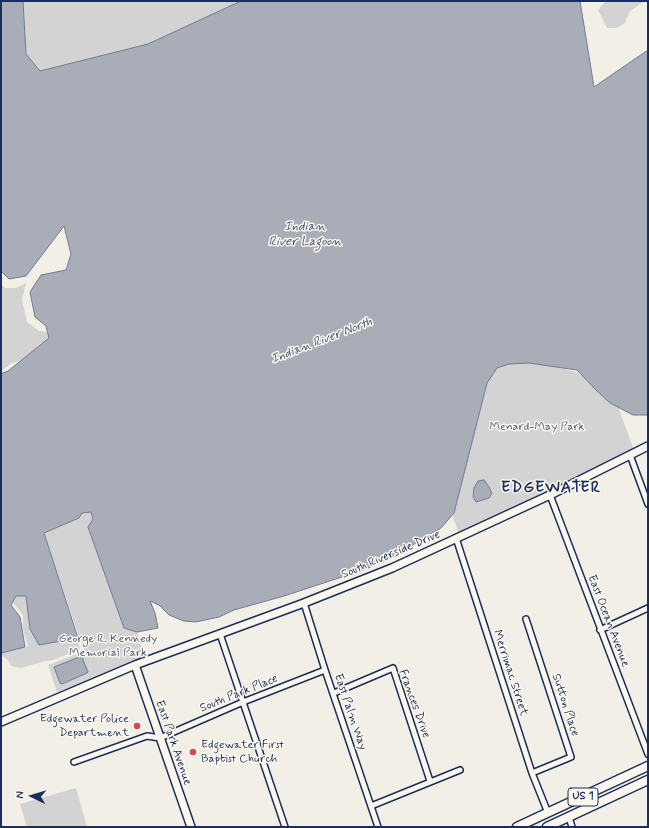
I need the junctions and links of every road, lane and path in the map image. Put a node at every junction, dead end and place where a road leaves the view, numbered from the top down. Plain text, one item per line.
1 (648, 446) edge
2 (630, 455) junction
3 (550, 495) junction
4 (648, 504) edge
5 (456, 538) junction
6 (304, 603) junction
7 (648, 608) edge
8 (526, 619) dead end
9 (600, 630) junction
10 (220, 634) junction
11 (135, 666) junction
12 (325, 670) junction
13 (334, 693) junction
14 (243, 702) junction
15 (1, 722) edge
16 (160, 738) junction
17 (648, 754) edge
18 (74, 762) dead end
19 (648, 766) edge
20 (460, 770) dead end
21 (532, 774) junction
22 (648, 780) edge
23 (430, 781) junction
24 (371, 806) junction
25 (548, 813) junction
26 (569, 817) junction
27 (191, 827) edge
28 (285, 827) edge
29 (378, 827) edge
30 (517, 827) edge
31 (548, 827) edge
32 (572, 827) edge

1 - 2 street, South Riverside Drive
2 - 3 street, South Riverside Drive
2 - 4 street
3 - 5 street, South Riverside Drive
3 - 9 street, East Ocean Avenue
5 - 6 street, South Riverside Drive
5 - 21 street, Merrimac Street
6 - 10 street, South Riverside Drive
6 - 12 street, East Palm Way
7 - 9 street
8 - 21 street, Sutton Place
9 - 17 street, East Ocean Avenue
10 - 11 street, South Riverside Drive
10 - 14 street
11 - 15 street, South Riverside Drive
11 - 16 street, East Park Avenue
12 - 13 street, East Palm Way
12 - 14 street, South Park Place
13 - 23 street, Frances Drive
13 - 24 street, East Palm Way
14 - 16 street, South Park Place
14 - 28 street
16 - 18 street
16 - 27 street, East Park Avenue
19 - 25 main road, US 1
20 - 23 street
21 - 25 street, Merrimac Street
22 - 26 main road, US 1
23 - 24 street
24 - 29 street, East Palm Way
25 - 30 main road, US 1
26 - 31 main road, US 1
26 - 32 street

